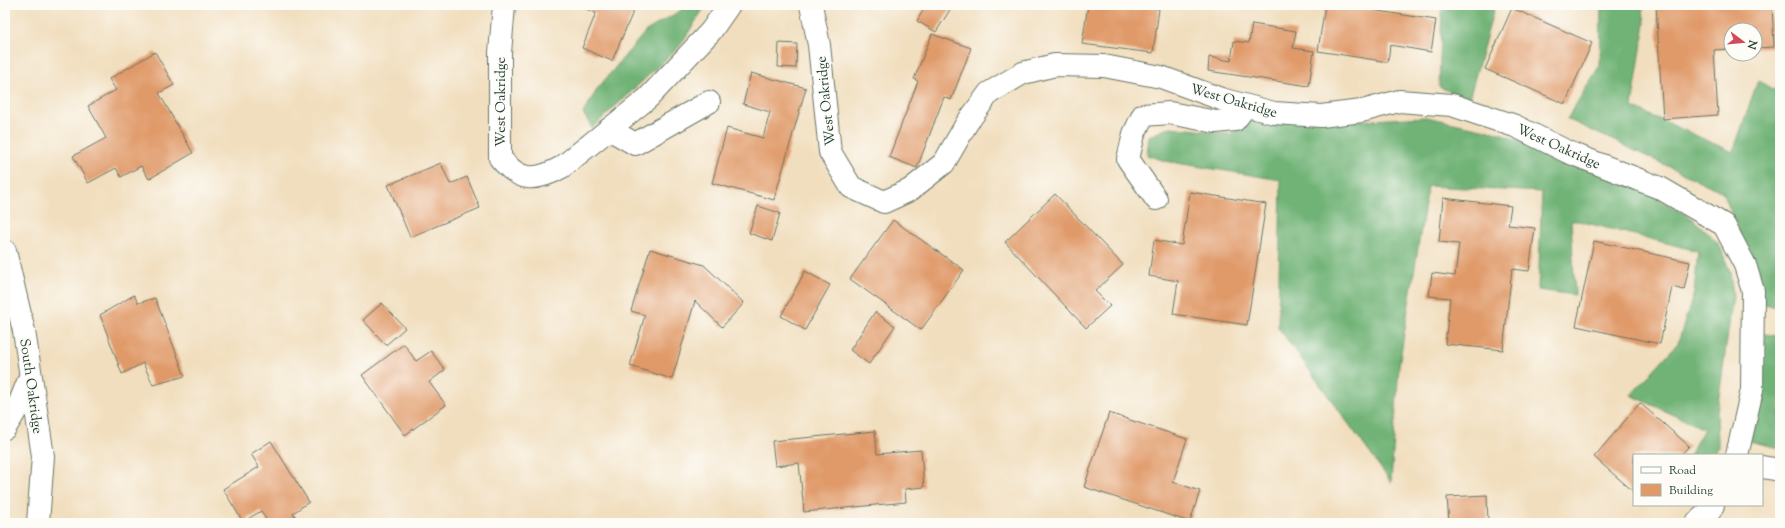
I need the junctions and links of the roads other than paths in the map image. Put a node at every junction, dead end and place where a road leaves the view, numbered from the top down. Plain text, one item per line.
1 (504, 5) edge
2 (729, 5) edge
3 (810, 5) edge
4 (709, 102) dead end
5 (1246, 106) junction
6 (608, 129) junction
7 (1156, 199) dead end
8 (5, 251) edge
9 (30, 376) junction
10 (5, 428) edge
11 (1737, 454) edge
12 (1763, 467) edge
13 (1780, 470) edge
14 (1712, 506) edge
15 (38, 523) edge
16 (1696, 523) edge

1 - 6 street, West Oakridge
2 - 6 street, West Oakridge
3 - 5 street, West Oakridge
4 - 6 street
5 - 7 street
5 - 11 street, West Oakridge
8 - 9 street, South Oakridge
9 - 10 street
9 - 15 street, South Oakridge
12 - 13 street
14 - 16 street

